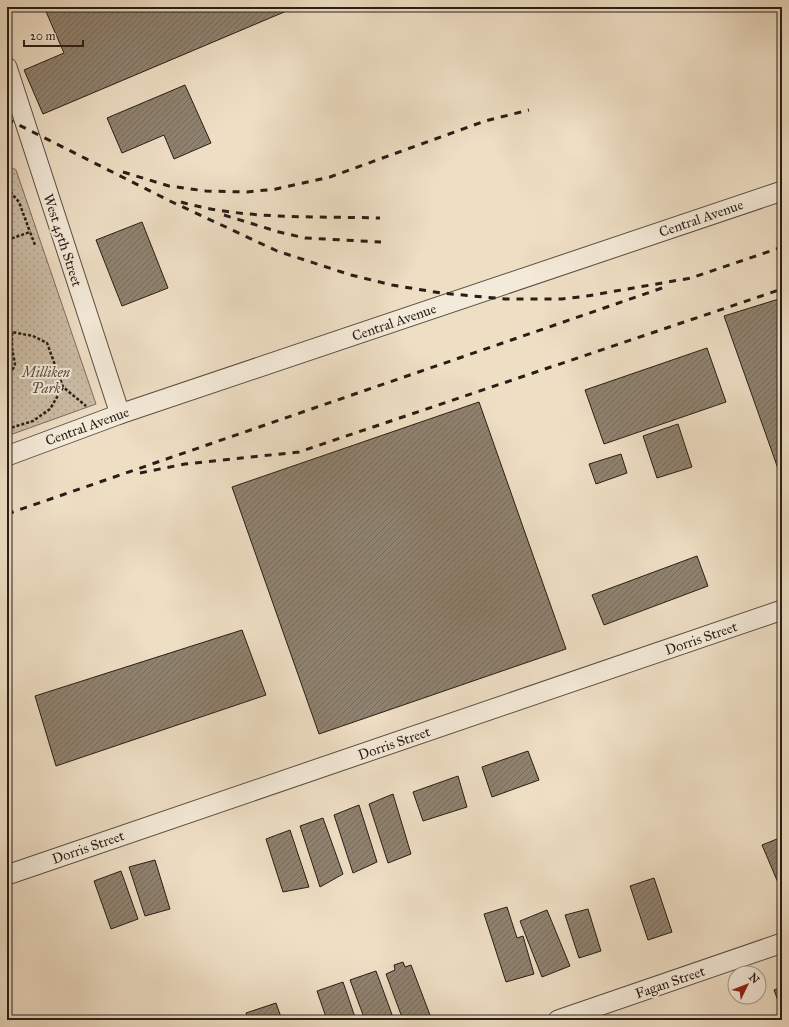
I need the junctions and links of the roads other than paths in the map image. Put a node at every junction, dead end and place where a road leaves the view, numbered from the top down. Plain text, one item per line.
1 (7, 67) edge
2 (782, 191) edge
3 (112, 417) junction
4 (7, 456) edge
5 (782, 610) edge
6 (7, 875) edge
7 (782, 943) edge
8 (558, 1020) edge

1 - 3 street, West 45th Street
2 - 3 street, Central Avenue
3 - 4 street, Central Avenue
5 - 6 street, Dorris Street
7 - 8 street, Fagan Street

